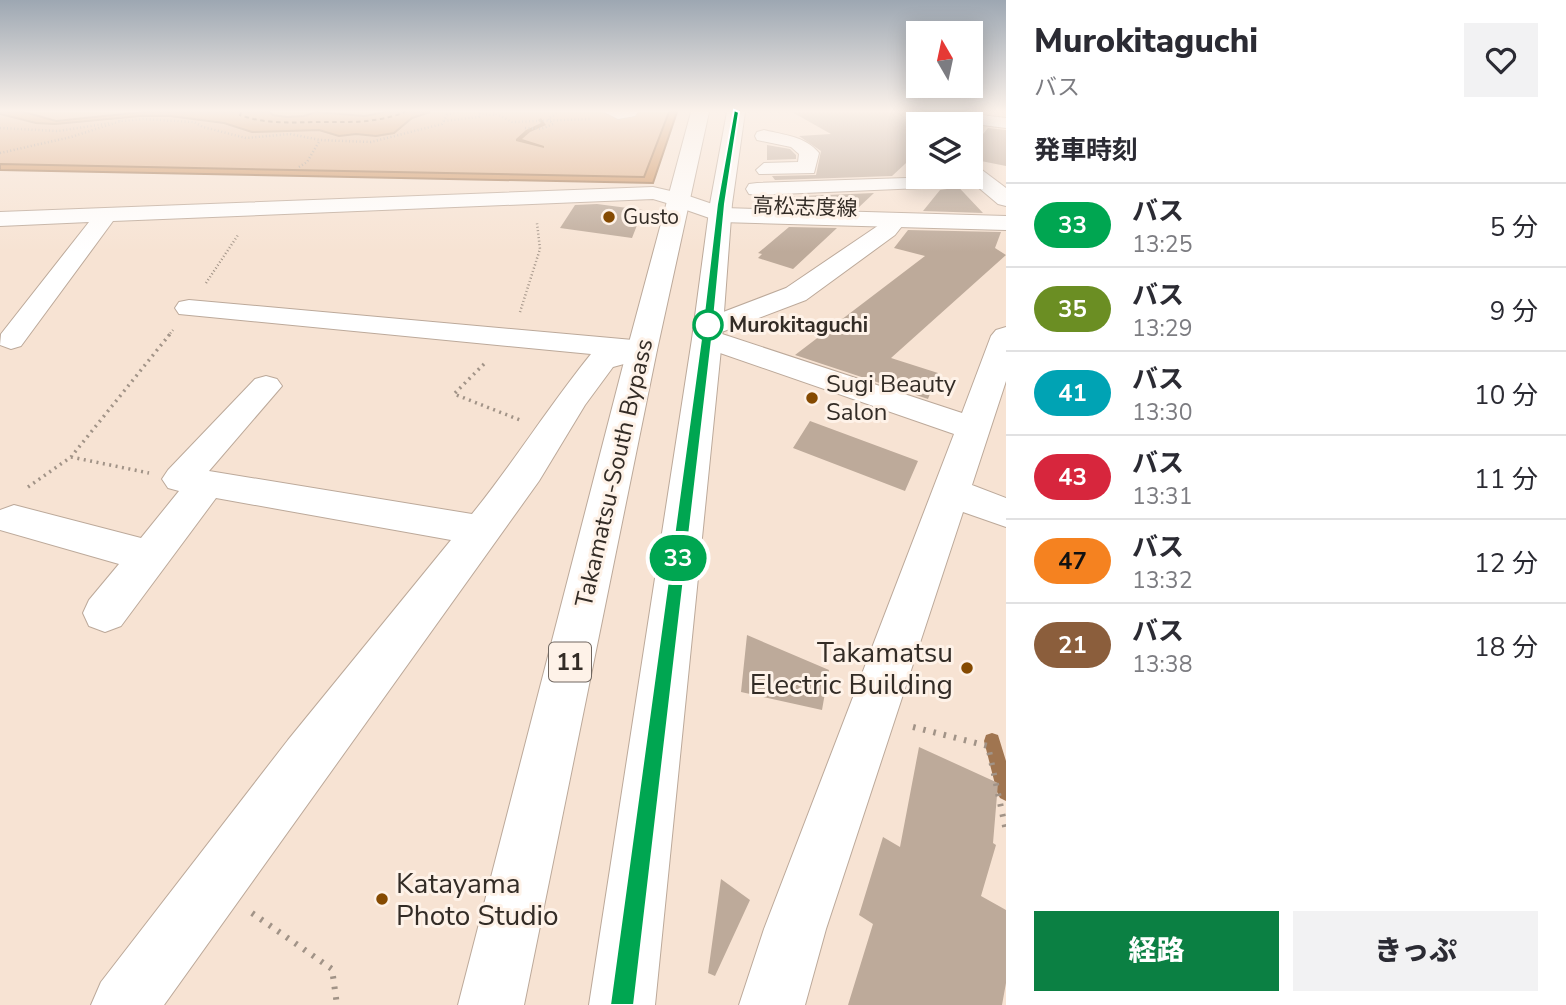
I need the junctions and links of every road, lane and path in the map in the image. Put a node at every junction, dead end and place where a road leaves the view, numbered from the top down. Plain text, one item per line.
1 (309, 159) edge
2 (689, 159) edge
3 (729, 159) edge
4 (808, 159) edge
5 (299, 167) dead end
6 (906, 180) edge
7 (983, 180) edge
8 (931, 189) edge
9 (1006, 198) edge
10 (680, 200) junction
11 (256, 208) junction
12 (1006, 213) edge
13 (107, 214) junction
14 (721, 216) junction
15 (900, 216) junction
16 (0, 219) edge
17 (1006, 223) edge
18 (189, 308) junction
19 (707, 334) junction
20 (1006, 336) edge
21 (11, 340) dead end
22 (642, 350) junction
23 (266, 386) dead end
24 (973, 429) junction
25 (71, 457) junction
26 (194, 481) junction
27 (950, 492) junction
28 (17, 506) joint
29 (1006, 513) edge
30 (479, 530) junction
31 (150, 556) junction
32 (105, 613) dead end
33 (870, 716) junction
34 (1006, 831) edge
35 (214, 886) junction
36 (124, 1005) edge
37 (337, 1005) edge
38 (491, 1005) edge
39 (622, 1005) edge
40 (772, 1005) edge

1 - 5 path
2 - 10 main road, 11
3 - 14 main road
4 - 6 main road
7 - 9 main road
8 - 15 main road
10 - 11 main road, 高松志度線
10 - 14 main road, 高松志度線
10 - 22 main road, Takamatsu-South Bypass / 11
11 - 13 main road, 高松志度線
11 - 18 path
12 - 15 main road, 高松志度線
13 - 16 main road, 高松志度線
13 - 21 main road
14 - 15 main road, 高松志度線
14 - 19 main road
15 - 17 main road, 高松志度線
15 - 19 main road
18 - 22 main road
18 - 25 path
19 - 24 main road
19 - 39 main road
20 - 24 main road
22 - 30 main road
22 - 38 main road, Takamatsu-South Bypass / 11
23 - 26 main road
24 - 27 main road
25 - 26 path
25 - 28 path
26 - 30 main road
26 - 31 main road
27 - 29 main road
27 - 33 main road
28 - 31 main road
30 - 35 main road
31 - 32 main road
33 - 34 path
33 - 40 main road
35 - 36 main road
35 - 37 path

